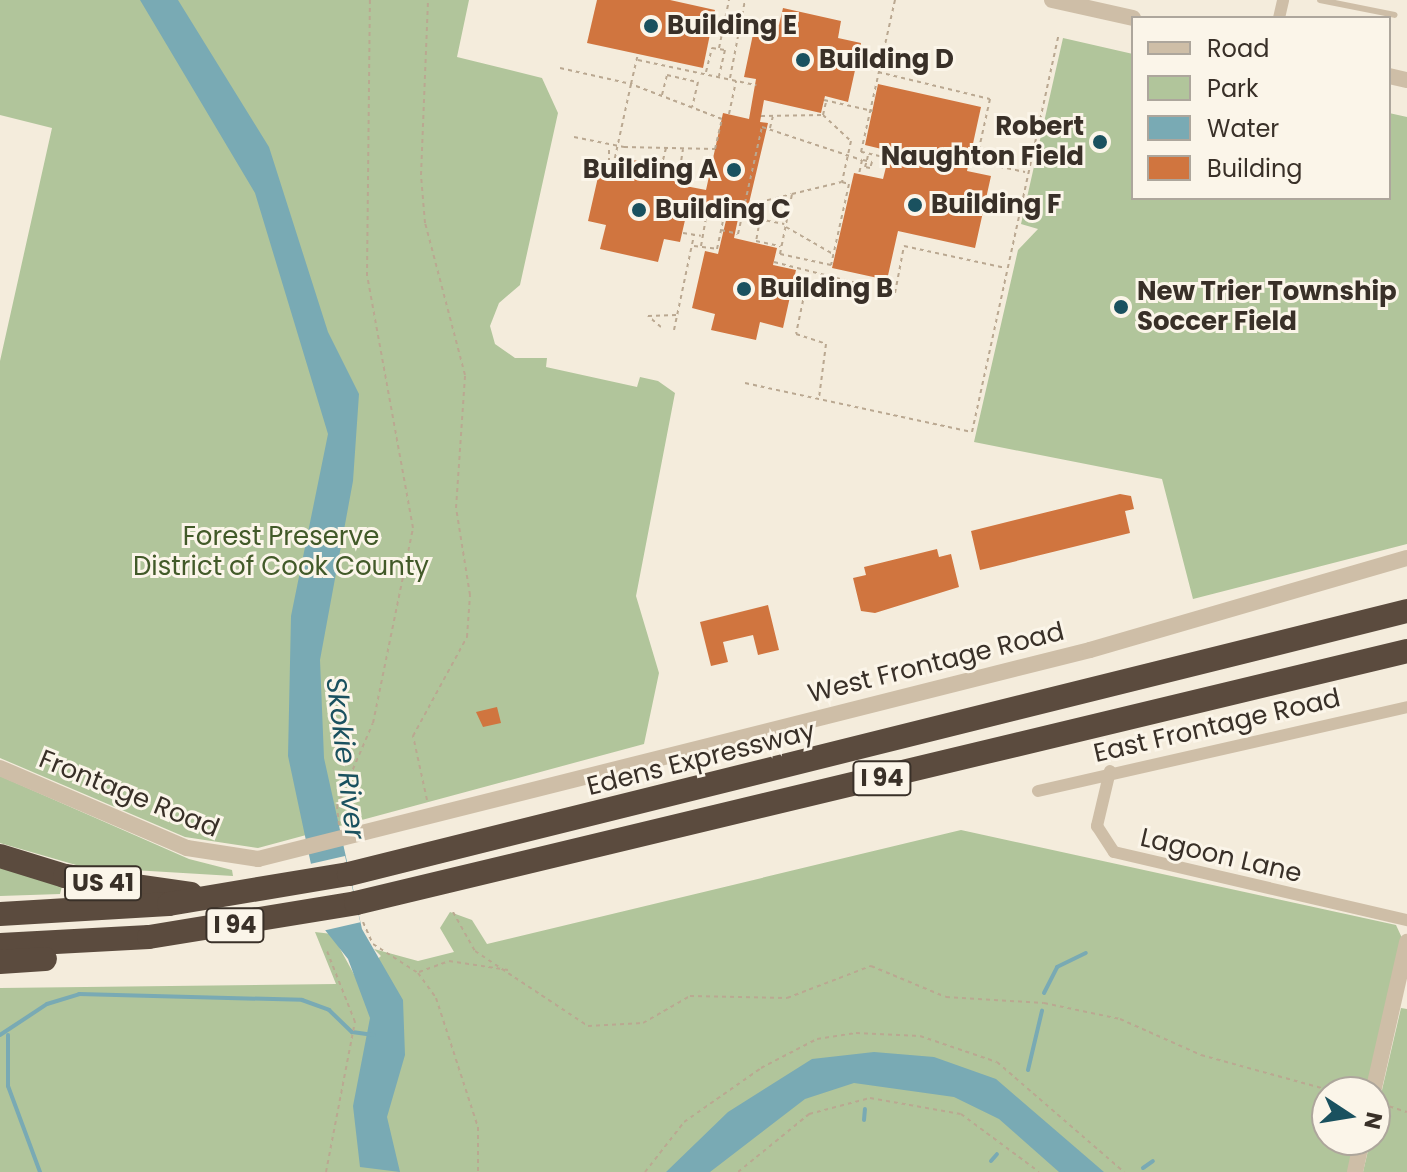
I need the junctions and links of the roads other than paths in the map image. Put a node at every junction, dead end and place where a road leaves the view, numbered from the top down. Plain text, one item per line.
1 (1052, 0) edge
2 (1320, 0) edge
3 (1395, 15) dead end
4 (1131, 18) edge
5 (1407, 558) edge
6 (1407, 611) edge
7 (1407, 651) edge
8 (1407, 707) edge
9 (0, 768) edge
10 (1110, 771) junction
11 (1038, 791) dead end
12 (474, 806) joint
13 (0, 856) edge
14 (209, 898) junction
15 (0, 914) edge
16 (1407, 920) edge
17 (149, 937) junction
18 (1407, 942) edge
19 (0, 945) edge
20 (0, 962) edge
21 (1380, 1076) edge

1 - 4 street
2 - 3 lane
5 - 12 street, West Frontage Road
6 - 14 highway, Edens Expressway / I 94
7 - 17 highway, I 94
8 - 10 street, East Frontage Road
9 - 12 street, Frontage Road
10 - 11 street, East Frontage Road
10 - 16 street, Lagoon Lane
13 - 14 highway, US 41
14 - 15 highway, Edens Expressway / I 94
17 - 19 highway, I 94
17 - 20 highway, US 41
18 - 21 street

